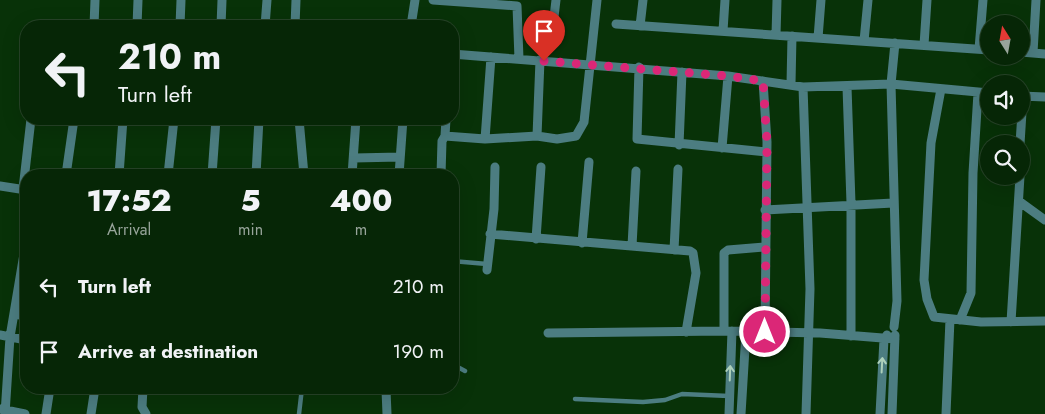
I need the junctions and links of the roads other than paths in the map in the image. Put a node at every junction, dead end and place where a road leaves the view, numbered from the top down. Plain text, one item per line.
1 (95, 0) edge
2 (138, 0) edge
3 (181, 0) edge
4 (222, 0) edge
5 (267, 0) edge
6 (296, 0) edge
7 (415, 0) edge
8 (433, 0) edge
9 (556, 0) edge
10 (597, 0) edge
11 (643, 0) edge
12 (726, 0) edge
13 (777, 0) edge
14 (821, 0) edge
15 (868, 0) edge
16 (927, 0) edge
17 (983, 0) edge
18 (1036, 0) edge
19 (472, 2) edge
20 (518, 3) edge
21 (554, 17) dead end
22 (94, 20) edge
23 (137, 20) edge
24 (180, 20) edge
25 (221, 20) edge
26 (265, 20) edge
27 (295, 20) edge
28 (412, 20) edge
29 (616, 24) dead end
30 (640, 26) junction
31 (723, 32) junction
32 (776, 35) junction
33 (792, 36) junction
34 (818, 38) junction
35 (864, 41) junction
36 (895, 43) junction
37 (924, 45) junction
38 (979, 49) joint
39 (1030, 53) edge
40 (1033, 53) junction
41 (1045, 54) edge
42 (459, 55) edge
43 (491, 57) junction
44 (519, 59) junction
45 (540, 60) junction
46 (589, 64) junction
47 (639, 68) junction
48 (682, 72) junction
49 (728, 76) junction
50 (763, 81) junction
51 (791, 84) junction
52 (891, 84) junction
53 (803, 87) junction
54 (847, 87) junction
55 (940, 89) junction
56 (978, 92) joint
57 (1030, 96) edge
58 (1045, 97) edge
59 (30, 125) edge
60 (73, 125) edge
61 (123, 125) edge
62 (173, 125) edge
63 (216, 125) edge
64 (259, 125) edge
65 (300, 125) edge
66 (356, 125) edge
67 (403, 125) edge
68 (446, 125) edge
69 (445, 136) junction
70 (537, 136) junction
71 (485, 139) junction
72 (679, 145) junction
73 (722, 148) junction
74 (767, 152) junction
75 (400, 157) junction
76 (354, 158) junction
77 (589, 162) dead end
78 (495, 167) dead end
79 (542, 167) dead end
80 (678, 168) dead end
81 (26, 169) edge
82 (67, 169) edge
83 (119, 169) edge
84 (169, 169) edge
85 (212, 169) edge
86 (256, 169) edge
87 (303, 169) edge
88 (353, 169) edge
89 (399, 169) edge
90 (441, 169) edge
91 (636, 171) dead end
92 (1020, 185) edge
93 (0, 186) edge
94 (20, 189) edge
95 (1020, 202) junction
96 (893, 203) junction
97 (851, 205) junction
98 (807, 206) junction
99 (765, 210) junction
100 (1045, 220) edge
101 (490, 234) junction
102 (536, 239) junction
103 (582, 243) junction
104 (632, 246) junction
105 (765, 247) junction
106 (674, 250) junction
107 (459, 262) edge
108 (487, 267) joint
109 (20, 278) edge
110 (14, 314) junction
111 (20, 315) edge
112 (950, 318) junction
113 (960, 320) junction
114 (1045, 321) edge
115 (1011, 322) junction
116 (894, 327) junction
117 (728, 331) junction
118 (686, 332) junction
119 (746, 332) junction
120 (765, 332) junction
121 (548, 333) dead end
122 (809, 333) junction
123 (5, 336) edge
124 (851, 336) junction
125 (20, 339) edge
126 (884, 339) junction
127 (895, 339) junction
128 (459, 368) edge
129 (465, 371) dead end
130 (49, 394) edge
131 (94, 394) edge
132 (143, 394) edge
133 (301, 394) edge
134 (386, 394) edge
135 (730, 396) junction
136 (574, 399) dead end
137 (4, 411) edge
138 (25, 414) edge
139 (46, 414) edge
140 (91, 414) edge
141 (146, 414) edge
142 (299, 414) edge
143 (387, 414) edge
144 (729, 414) edge
145 (741, 414) edge
146 (806, 414) edge
147 (880, 414) edge
148 (892, 414) edge
149 (946, 414) edge

1 - 22 street
2 - 23 street
3 - 24 street
4 - 25 street
5 - 26 street
6 - 27 street
7 - 28 street
8 - 19 street
9 - 21 street
10 - 46 street
11 - 30 street
12 - 31 street
13 - 32 street
14 - 34 street
15 - 35 street
16 - 37 street
17 - 38 street
18 - 40 street
19 - 20 street
20 - 44 street
29 - 30 street
30 - 31 street
31 - 32 street
32 - 33 street
33 - 34 street
33 - 51 street
34 - 35 street
35 - 36 street
36 - 37 street
36 - 52 street
37 - 38 street
39 - 40 street
40 - 41 street
42 - 43 street
43 - 44 street
43 - 71 street
44 - 45 street
45 - 46 street
45 - 70 street
46 - 47 street
46 - 70 street
47 - 48 street
47 - 72 street
48 - 49 street
48 - 72 street
49 - 50 street
49 - 73 street
50 - 51 street
50 - 74 street
51 - 53 street
52 - 54 street
52 - 55 street
52 - 96 street
53 - 54 street
53 - 98 street
54 - 97 street
55 - 56 street
55 - 112 street
56 - 113 street
57 - 58 street
59 - 81 street
60 - 82 street
61 - 83 street
62 - 84 street
63 - 85 street
64 - 86 street
65 - 87 street
66 - 76 street
67 - 75 street
68 - 69 street
69 - 71 street
69 - 90 street
70 - 71 street
72 - 73 street
73 - 74 street
74 - 99 street
75 - 76 street
75 - 89 street
76 - 88 street
77 - 103 street
78 - 101 street
79 - 102 street
80 - 106 street
91 - 104 street
92 - 95 street
93 - 94 street
95 - 100 street
95 - 115 street
96 - 97 street
96 - 116 street
97 - 98 street
97 - 124 street
98 - 99 street
98 - 122 street
99 - 105 street
101 - 102 street
101 - 108 street
102 - 103 street
103 - 104 street
104 - 106 street
105 - 117 street
105 - 120 street
106 - 118 street
107 - 108 lane
109 - 110 street
110 - 111 street
110 - 123 street
112 - 113 street
112 - 149 street
113 - 115 street
114 - 115 street
116 - 126 street
116 - 127 street
117 - 118 street
117 - 119 street
135 -> 117 street
118 - 121 street
119 - 120 street
119 - 145 street
120 - 122 street
122 - 124 street
122 - 146 street
123 - 125 street
123 - 137 street
124 - 126 street
126 - 127 street
147 -> 126 street
127 - 148 street
128 - 129 lane
130 - 139 street
131 - 140 street
132 - 141 street
133 - 142 lane
134 - 143 street
135 - 136 lane
135 - 144 street
137 - 138 street

